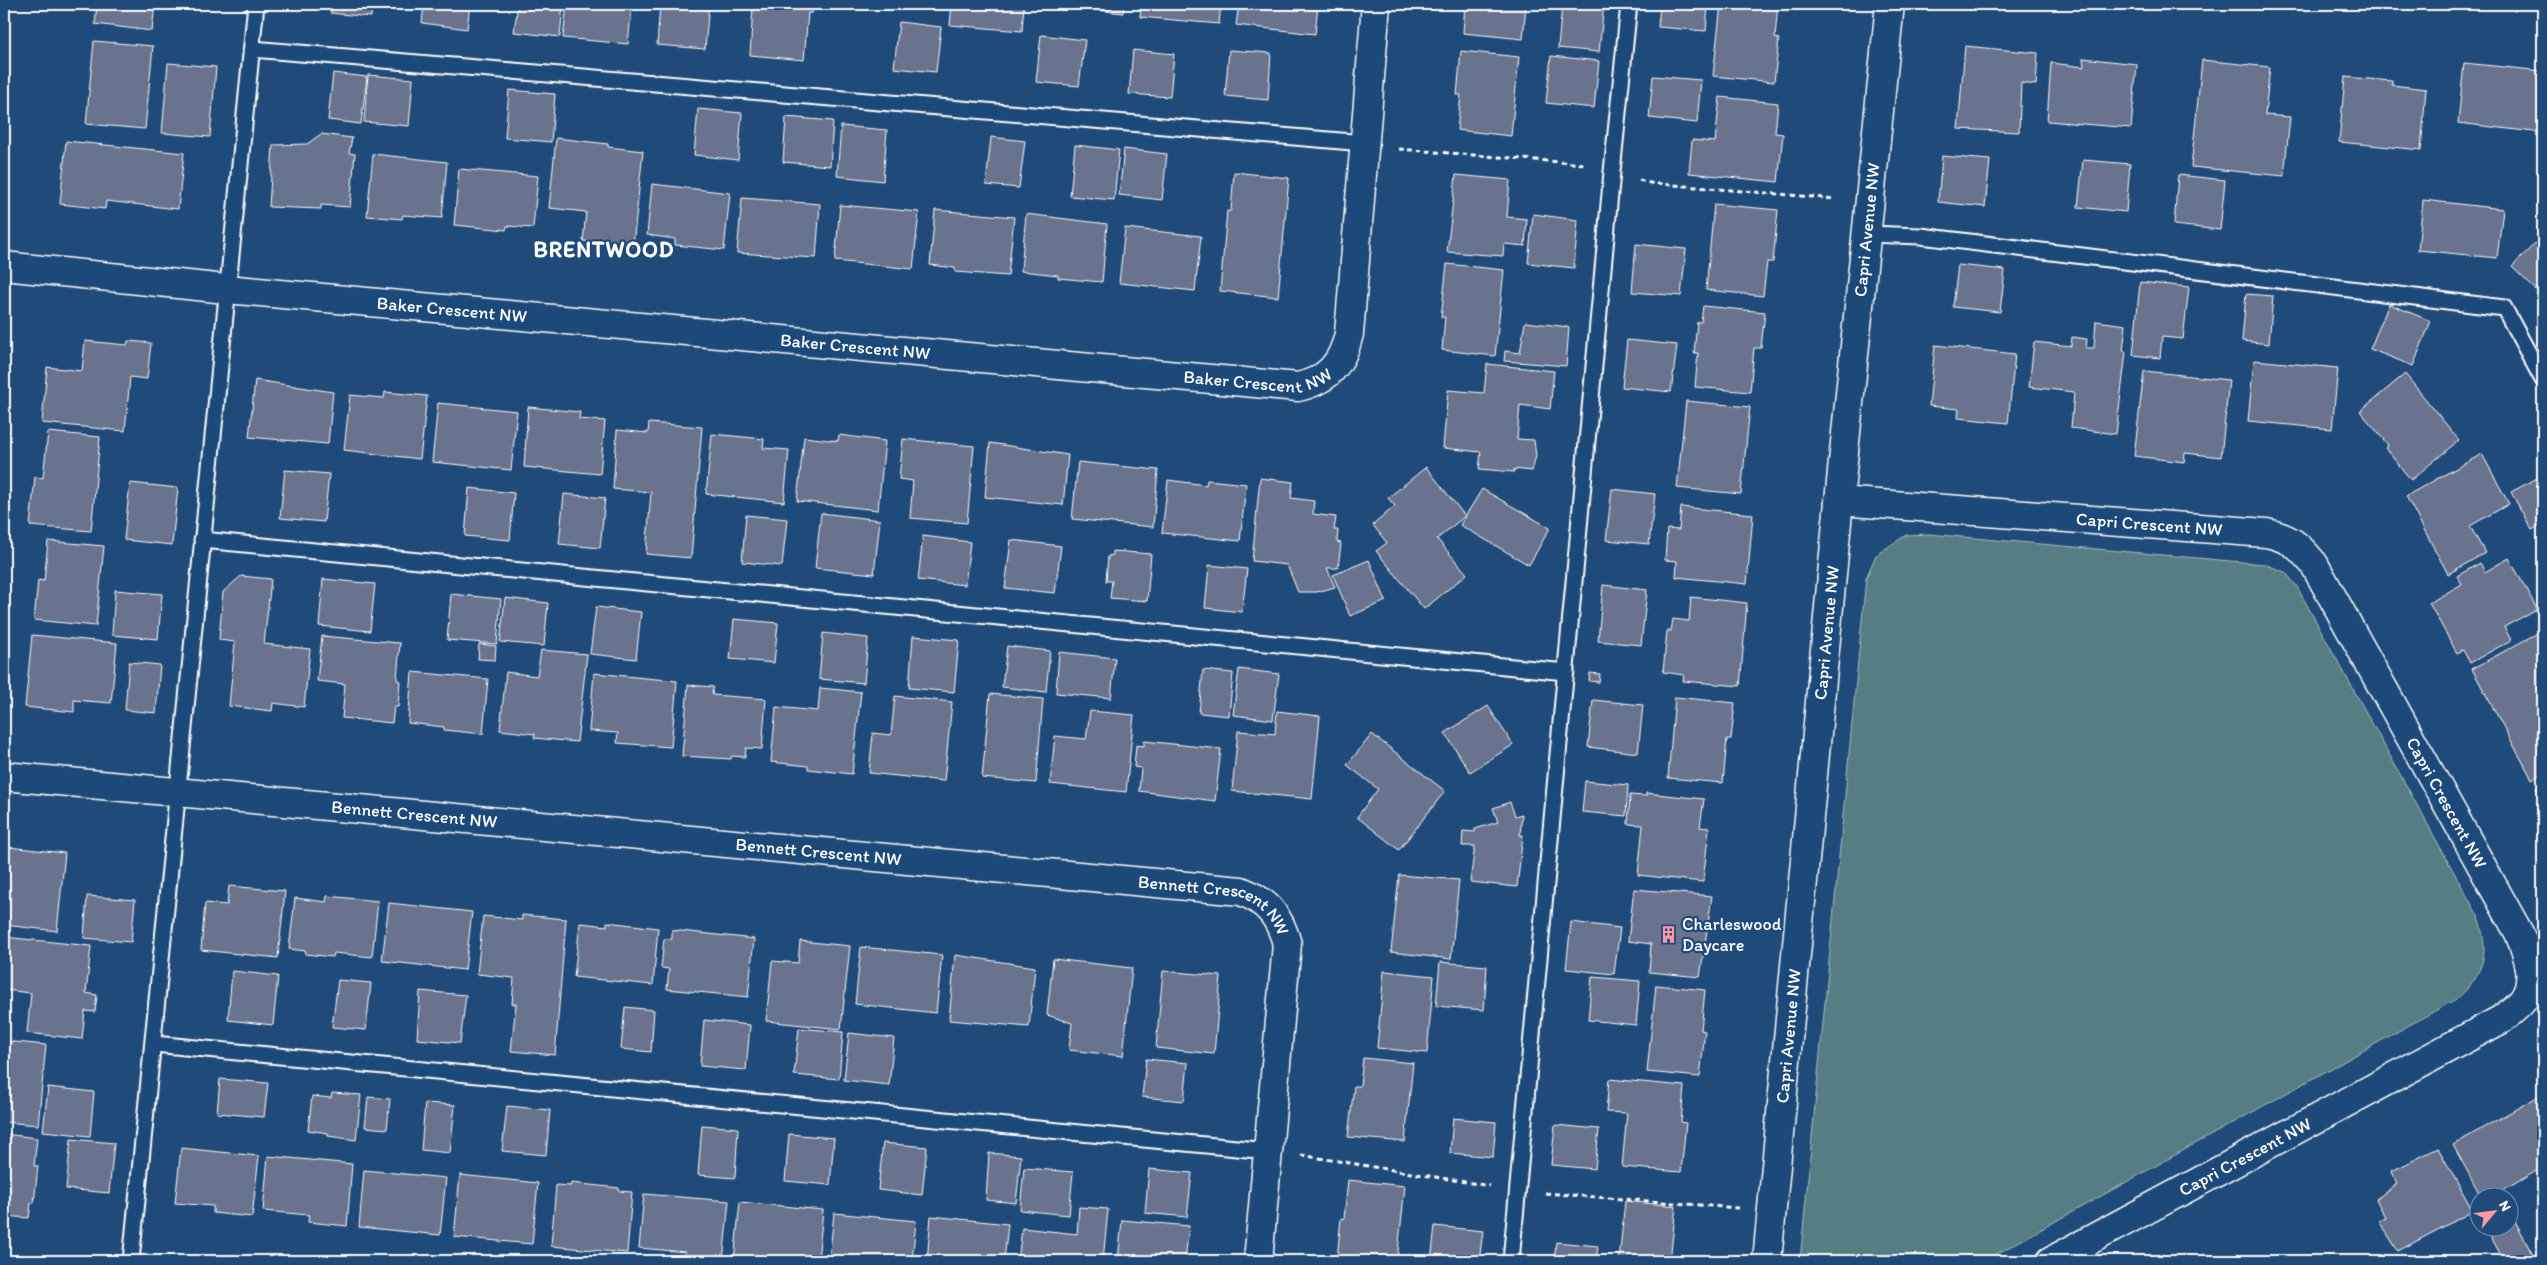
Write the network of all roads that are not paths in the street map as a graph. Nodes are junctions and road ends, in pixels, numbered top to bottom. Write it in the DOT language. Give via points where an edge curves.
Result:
graph roads {
  1 [pos="256,4"];
  2 [pos="1376,4"];
  3 [pos="1629,4"];
  4 [pos="1890,4"];
  5 [pos="252,49"];
  6 [pos="1364,143"];
  7 [pos="1868,234"];
  8 [pos="4,266"];
  9 [pos="226,290"];
  10 [pos="2543,380"];
  11 [pos="1840,501"];
  12 [pos="202,540"];
  13 [pos="1566,672"];
  14 [pos="4,776"];
  15 [pos="178,792"];
  16 [pos="154,1044"];
  17 [pos="1268,1151"];
  18 [pos="131,1261"];
  19 [pos="1258,1261"];
  20 [pos="1511,1261"];
  21 [pos="1768,1261"];
  22 [pos="2051,1261"];
  1 -- 5 [label="lane"];
  2 -- 6 [label="street, Baker Crescent NW"];
  3 -- 13 [label="lane"];
  4 -- 7 [label="street, Capri Avenue NW"];
  5 -- 6 [label="lane"];
  5 -- 9 [label="lane"];
  6 -- 9 [label="street, Baker Crescent NW" via="1346,350 1328,374 1314,383 1298,387"];
  7 -- 10 [label="lane" via="1921,236 2504,308"];
  7 -- 11 [label="street, Capri Avenue NW"];
  8 -- 9 [label="street, Baker Crescent NW"];
  9 -- 12 [label="lane"];
  11 -- 21 [label="street, Capri Avenue NW"];
  11 -- 22 [label="street, Capri Crescent NW" via="2285,537 2300,547 2314,564 2530,958 2529,988 2523,1001 2502,1019"];
  12 -- 13 [label="lane"];
  12 -- 15 [label="lane"];
  13 -- 20 [label="lane"];
  14 -- 15 [label="street, Bennett Crescent NW"];
  15 -- 16 [label="lane"];
  15 -- 17 [label="street, Bennett Crescent NW" via="1241,891 1265,903 1274,913 1287,944"];
  16 -- 17 [label="lane"];
  16 -- 18 [label="lane"];
  17 -- 19 [label="street, Bennett Crescent NW"];
}
